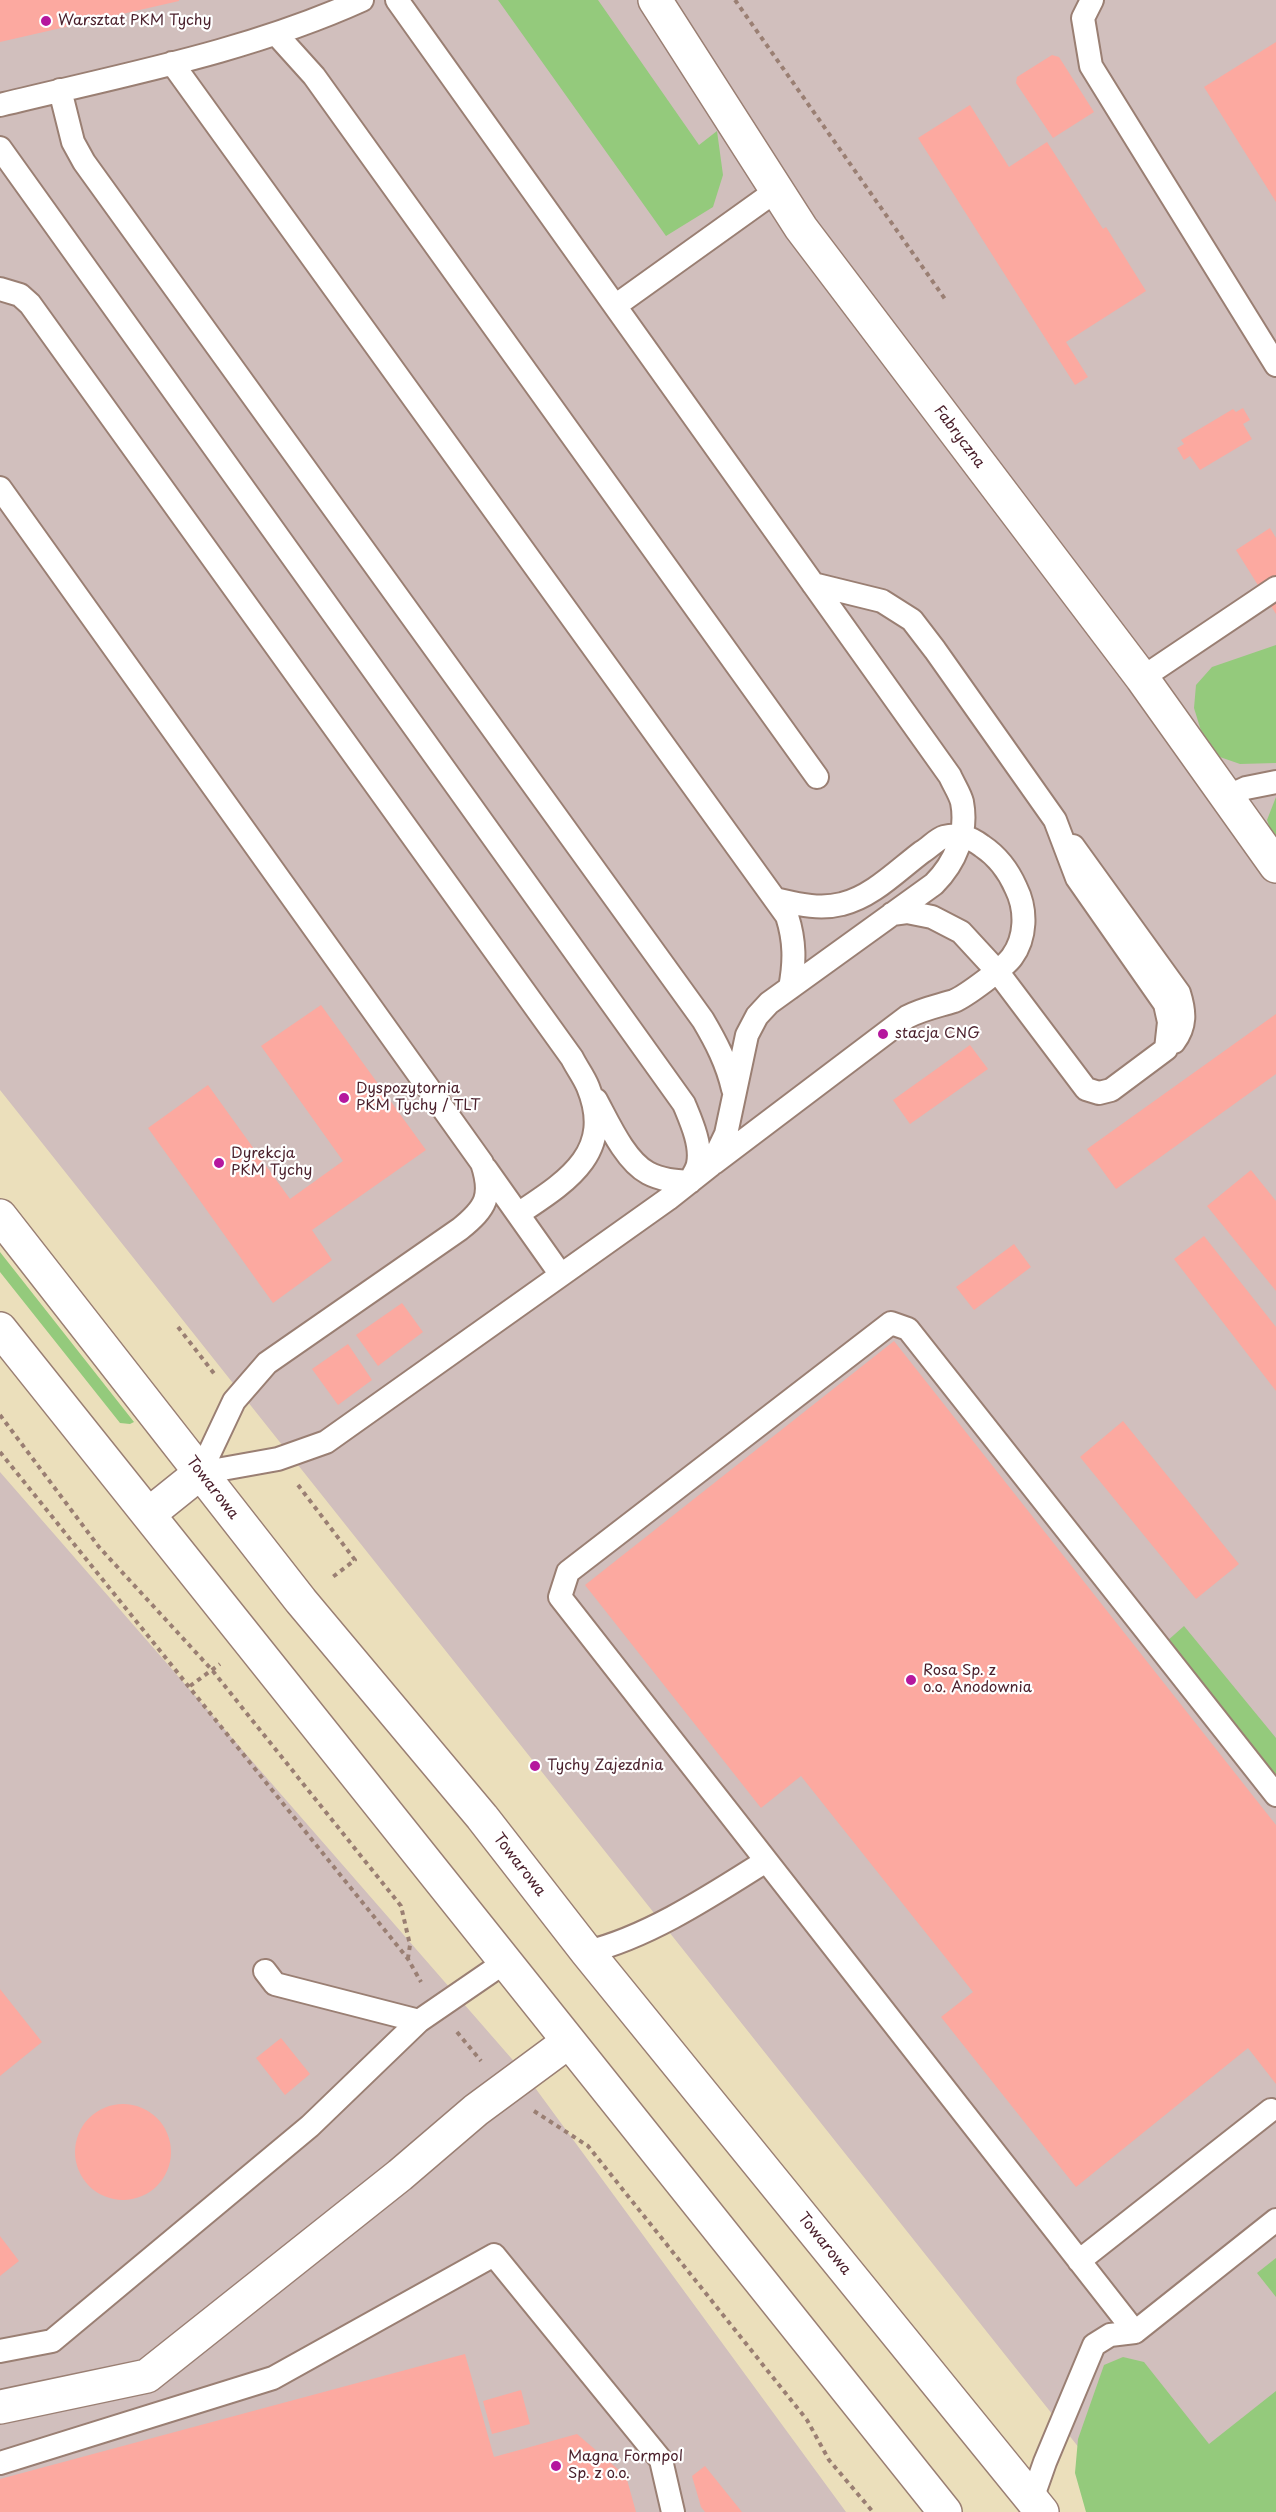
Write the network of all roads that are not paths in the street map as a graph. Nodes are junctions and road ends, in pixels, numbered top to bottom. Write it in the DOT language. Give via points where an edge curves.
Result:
graph roads {
  1 [pos="362,0"];
  2 [pos="397,0"];
  3 [pos="655,0"];
  4 [pos="1092,0"];
  5 [pos="277,35"];
  6 [pos="172,63"];
  7 [pos="60,90"];
  8 [pos="0,105"];
  9 [pos="0,148"];
  10 [pos="777,190"];
  11 [pos="0,289"];
  12 [pos="615,306"];
  13 [pos="1276,365"];
  14 [pos="0,488"];
  15 [pos="813,584"];
  16 [pos="1276,588"];
  17 [pos="1142,678"];
  18 [pos="817,777"];
  19 [pos="1276,782"];
  20 [pos="1226,797"];
  21 [pos="961,835"];
  22 [pos="1276,866"];
  23 [pos="775,899"];
  24 [pos="892,914"];
  25 [pos="997,971"];
  26 [pos="790,988"];
  27 [pos="588,1087"];
  28 [pos="735,1100"];
  29 [pos="482,1163"];
  30 [pos="711,1165"];
  31 [pos="690,1182"];
  32 [pos="518,1214"];
  33 [pos="0,1216"];
  34 [pos="561,1275"];
  35 [pos="0,1329"];
  36 [pos="200,1473"];
  37 [pos="149,1514"];
  38 [pos="1276,1795"];
  39 [pos="766,1861"];
  40 [pos="587,1952"];
  41 [pos="505,1962"];
  42 [pos="265,1971"];
  43 [pos="419,2021"];
  44 [pos="568,2042"];
  45 [pos="1271,2110"];
  46 [pos="1276,2220"];
  47 [pos="1079,2261"];
  48 [pos="1134,2332"];
  49 [pos="0,2351"];
  50 [pos="0,2408"];
  51 [pos="0,2463"];
  52 [pos="1037,2505"];
  53 [pos="673,2512"];
  54 [pos="945,2512"];
  1 -- 5 [label="lane"];
  2 -- 12 [label="lane"];
  3 -- 10 [label="street, Fabryczna"];
  4 -- 13 [label="lane" via="1083,18 1090,66"];
  5 -- 6 [label="lane"];
  5 -- 18 [label="lane" via="314,76"];
  6 -- 7 [label="lane"];
  6 -- 23 [label="lane"];
  7 -- 8 [label="lane"];
  7 -- 28 [label="lane" via="73,142 84,162 703,1020 729,1071"];
  9 -- 31 [label="lane" via="684,1104 698,1147 698,1164"];
  10 -- 12 [label="lane"];
  10 -- 17 [label="street, Fabryczna" via="808,237"];
  11 -- 27 [label="lane" via="30,303 572,1058"];
  12 -- 15 [label="lane"];
  14 -- 29 [label="lane"];
  15 -- 21 [label="lane" via="950,776 962,802"];
  15 -- 25 [label="lane" via="882,602 912,620 936,650 1055,820 1077,878 1165,1004 1169,1022 1166,1049 1111,1090 1099,1093 1086,1089"];
  16 -- 17 [label="lane"];
  17 -- 20 [label="street, Fabryczna"];
  19 -- 20 [label="lane"];
  20 -- 22 [label="street, Fabryczna"];
  21 -- 23 [label="lane" via="943,837 863,896 843,904 824,907"];
  21 -- 24 [label="lane" via="949,869"];
  21 -- 25 [label="lane" via="988,850 1003,867 1017,889 1023,910 1020,945 1011,960"];
  23 -- 26 [label="lane" via="787,916 794,939"];
  24 -- 25 [label="lane" via="907,912 932,917 961,932"];
  24 -- 26 [label="lane"];
  25 -- 30 [label="lane" via="956,1000 907,1017"];
  26 -- 28 [label="lane" via="757,1016 747,1035"];
  27 -- 31 [label="lane" via="617,1139 647,1173"];
  27 -- 32 [label="lane" via="596,1119 592,1147 580,1168 564,1184"];
  28 -- 30 [label="lane" via="726,1134"];
  29 -- 32 [label="lane"];
  29 -- 36 [label="lane" via="487,1197 479,1213 267,1363 234,1401"];
  30 -- 31 [label="lane"];
  31 -- 34 [label="lane"];
  32 -- 34 [label="lane"];
  33 -- 36 [label="street, Towarowa"];
  34 -- 36 [label="lane" via="326,1442 278,1459"];
  35 -- 37 [label="street"];
  36 -- 37 [label="street"];
  36 -- 40 [label="street, Towarowa" via="482,1816"];
  37 -- 41 [label="street"];
  38 -- 39 [label="lane" via="908,1329 891,1323 568,1572 560,1597"];
  39 -- 40 [label="lane" via="661,1922 606,1948"];
  39 -- 47 [label="lane"];
  40 -- 52 [label="street, Towarowa"];
  41 -- 43 [label="lane"];
  41 -- 44 [label="street"];
  42 -- 43 [label="lane" via="275,1984"];
  43 -- 49 [label="lane" via="310,2126 52,2341"];
  44 -- 50 [label="street" via="476,2110 147,2376"];
  44 -- 54 [label="street"];
  45 -- 47 [label="lane"];
  46 -- 48 [label="lane"];
  47 -- 48 [label="lane"];
  48 -- 52 [label="lane" via="1110,2335 1094,2345 1045,2462"];
  51 -- 53 [label="lane" via="273,2378 494,2255 661,2460"];
}
